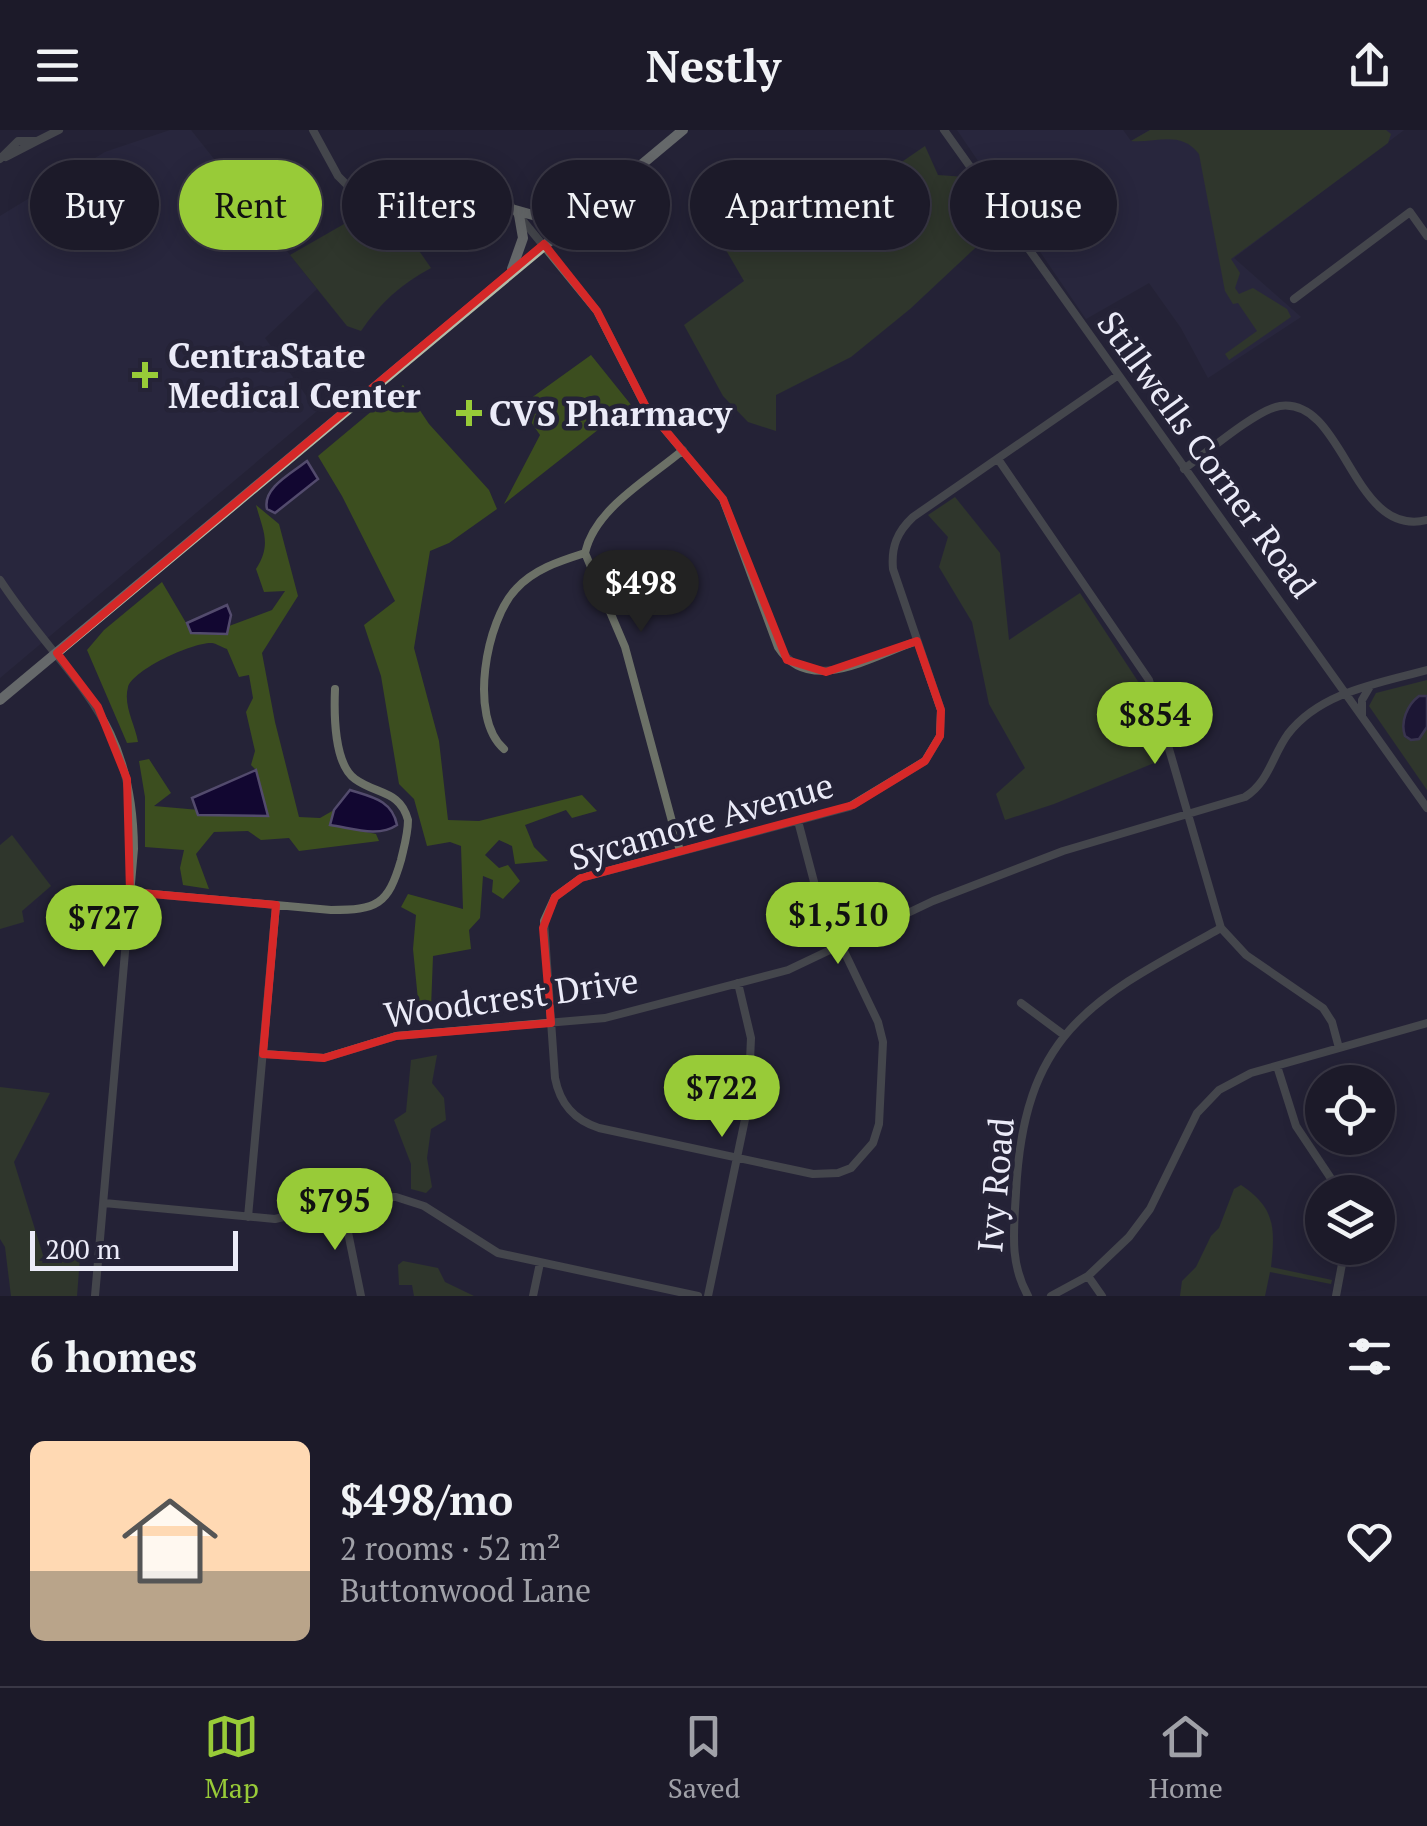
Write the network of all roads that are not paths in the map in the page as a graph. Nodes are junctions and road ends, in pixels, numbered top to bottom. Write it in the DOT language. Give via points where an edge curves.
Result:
graph roads {
  1 [pos="59,130"];
  2 [pos="312,130"];
  3 [pos="683,130"];
  4 [pos="944,130"];
  5 [pos="3,158"];
  6 [pos="647,160"];
  7 [pos="1412,198"];
  8 [pos="1410,212"];
  9 [pos="517,213"];
  10 [pos="532,216"];
  11 [pos="532,230"];
  12 [pos="1427,236"];
  13 [pos="537,250"];
  14 [pos="549,250"];
  15 [pos="508,274"];
  16 [pos="1294,299"];
  17 [pos="1117,376"];
  18 [pos="683,450"];
  19 [pos="998,459"];
  20 [pos="1184,469"];
  21 [pos="1427,520"];
  22 [pos="585,553"];
  23 [pos="0,580"];
  24 [pos="917,641"];
  25 [pos="57,652"];
  26 [pos="1427,670"];
  27 [pos="1374,684"];
  28 [pos="335,689"];
  29 [pos="1344,692"];
  30 [pos="0,700"];
  31 [pos="1362,716"];
  32 [pos="504,749"];
  33 [pos="1427,808"];
  34 [pos="1188,815"];
  35 [pos="798,821"];
  36 [pos="680,852"];
  37 [pos="130,892"];
  38 [pos="276,905"];
  39 [pos="1221,928"];
  40 [pos="840,945"];
  41 [pos="738,983"];
  42 [pos="1021,1003"];
  43 [pos="551,1023"];
  44 [pos="1427,1023"];
  45 [pos="1064,1035"];
  46 [pos="1339,1048"];
  47 [pos="263,1054"];
  48 [pos="1277,1066"];
  49 [pos="737,1157"];
  50 [pos="1329,1175"];
  51 [pos="104,1203"];
  52 [pos="342,1203"];
  53 [pos="248,1217"];
  54 [pos="540,1262"];
  55 [pos="1342,1265"];
  56 [pos="1088,1276"];
  57 [pos="95,1296"];
  58 [pos="361,1296"];
  59 [pos="534,1296"];
  60 [pos="698,1296"];
  61 [pos="708,1296"];
  62 [pos="1028,1296"];
  63 [pos="1051,1296"];
  64 [pos="1102,1296"];
  65 [pos="1336,1296"];
  1 -- 5 [label="street" via="18,141"];
  2 -- 9 [label="street" via="338,176 358,192 389,197 470,183 496,193"];
  3 -- 6 [label="main road"];
  4 -- 17 [label="street, Stillwells Corner Road"];
  7 -- 8 [label="street"];
  8 -- 12 [label="street"];
  8 -- 16 [label="street"];
  9 -- 10 [label="main road"];
  9 -- 11 [label="street"];
  9 -- 15 [label="main road" via="522,246"];
  13 -- 15 [label="main road"];
  14 -- 18 [label="street" via="597,311 646,407"];
  15 -- 25 [label="main road"];
  17 -- 19 [label="street, Sycamore Avenue"];
  17 -- 20 [label="street, Stillwells Corner Road"];
  18 -- 22 [label="street" via="600,519"];
  18 -- 24 [label="street" via="728,506 778,647 791,663 826,672"];
  19 -- 24 [label="street, Sycamore Avenue" via="913,516 898,535 893,568"];
  19 -- 34 [label="street" via="1149,680"];
  20 -- 21 [label="street" via="1267,410 1294,406 1317,421 1384,512 1407,522"];
  20 -- 29 [label="street, Stillwells Corner Road"];
  22 -- 32 [label="street" via="532,575 496,619 486,703 490,730"];
  22 -- 36 [label="street" via="625,647"];
  23 -- 25 [label="street"];
  24 -- 35 [label="street, Sycamore Avenue" via="942,715 931,754 854,805"];
  25 -- 30 [label="main road"];
  25 -- 37 [label="street" via="98,707 124,768 134,826"];
  26 -- 27 [label="street"];
  27 -- 29 [label="street"];
  27 -- 31 [label="street" via="1363,697"];
  28 -- 38 [label="street" via="334,722 345,767 357,781 397,799 408,820 407,838 392,887 376,904 356,910"];
  29 -- 31 [label="street, Stillwells Corner Road"];
  29 -- 34 [label="street, Woodcrest Drive" via="1293,728 1250,794"];
  31 -- 33 [label="street, Stillwells Corner Road"];
  34 -- 39 [label="street"];
  34 -- 40 [label="street, Woodcrest Drive" via="1062,851 932,900"];
  35 -- 36 [label="street, Sycamore Avenue"];
  35 -- 40 [label="street" via="818,897"];
  36 -- 43 [label="street, Sycamore Avenue" via="581,878 555,897 544,928"];
  37 -- 38 [label="street"];
  37 -- 51 [label="street"];
  38 -- 47 [label="street"];
  39 -- 45 [label="street, Ivy Road" via="1125,981"];
  39 -- 46 [label="street" via="1246,955 1323,1008"];
  40 -- 41 [label="street, Woodcrest Drive" via="788,970"];
  40 -- 49 [label="street" via="882,1033 874,1143 856,1164 827,1175"];
  41 -- 43 [label="street, Woodcrest Drive" via="605,1018"];
  41 -- 49 [label="street" via="752,1044"];
  42 -- 45 [label="street"];
  43 -- 47 [label="street, Woodcrest Drive" via="396,1036 324,1058"];
  43 -- 49 [label="street, Sycamore Avenue" via="556,1085 572,1113 600,1128"];
  44 -- 46 [label="street"];
  45 -- 62 [label="street, Ivy Road" via="1030,1099 1020,1141 1013,1252"];
  46 -- 48 [label="street"];
  47 -- 53 [label="street"];
  48 -- 50 [label="street" via="1296,1126"];
  48 -- 56 [label="street" via="1236,1080 1205,1104 1150,1209"];
  49 -- 61 [label="street"];
  51 -- 53 [label="street"];
  51 -- 57 [label="street"];
  52 -- 53 [label="street" via="284,1218"];
  52 -- 54 [label="street" via="376,1196 412,1201 488,1248"];
  52 -- 58 [label="street"];
  54 -- 59 [label="street"];
  54 -- 60 [label="street"];
  55 -- 65 [label="street"];
  56 -- 63 [label="street"];
  56 -- 64 [label="street"];
}
